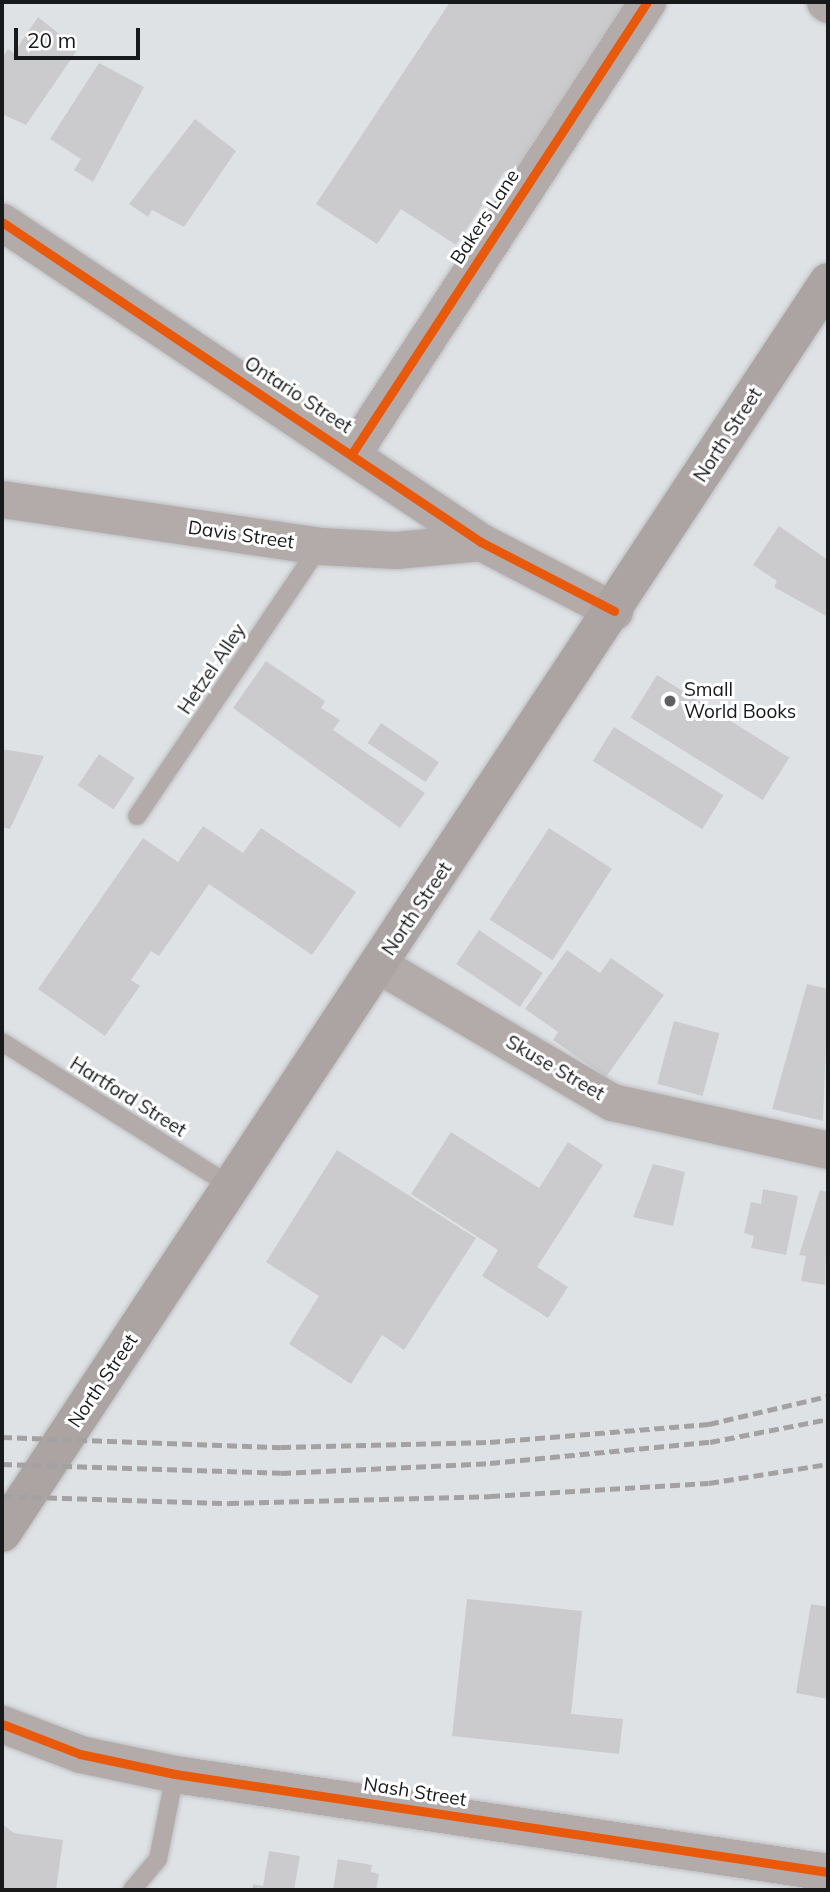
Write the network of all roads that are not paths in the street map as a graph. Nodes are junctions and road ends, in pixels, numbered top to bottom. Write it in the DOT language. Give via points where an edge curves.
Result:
graph roads {
  1 [pos="648,2"];
  2 [pos="2,222"];
  3 [pos="828,282"];
  4 [pos="353,452"];
  5 [pos="2,499"];
  6 [pos="481,542"];
  7 [pos="320,547"];
  8 [pos="614,611"];
  9 [pos="137,816"];
  10 [pos="379,965"];
  11 [pos="2,1042"];
  12 [pos="828,1150"];
  13 [pos="232,1187"];
  14 [pos="2,1533"];
  15 [pos="2,1724"];
  16 [pos="175,1774"];
  17 [pos="828,1872"];
  18 [pos="132,1890"];
  1 -- 4 [label="street, Bakers Lane"];
  2 -- 4 [label="street, Ontario Street"];
  3 -- 8 [label="main road, North Street"];
  4 -- 6 [label="street, Ontario Street"];
  5 -- 7 [label="street, Davis Street"];
  6 -- 7 [label="street, Davis Street" via="396,550"];
  6 -- 8 [label="street, Ontario Street"];
  7 -- 9 [label="lane, Hetzel Alley"];
  8 -- 10 [label="main road, North Street"];
  10 -- 12 [label="street, Skuse Street" via="612,1102"];
  10 -- 13 [label="main road, North Street"];
  11 -- 13 [label="lane, Hartford Street"];
  13 -- 14 [label="main road, North Street"];
  15 -- 16 [label="street, Nash Street" via="80,1754"];
  16 -- 17 [label="street, Nash Street"];
  16 -- 18 [label="lane" via="158,1859"];
}
